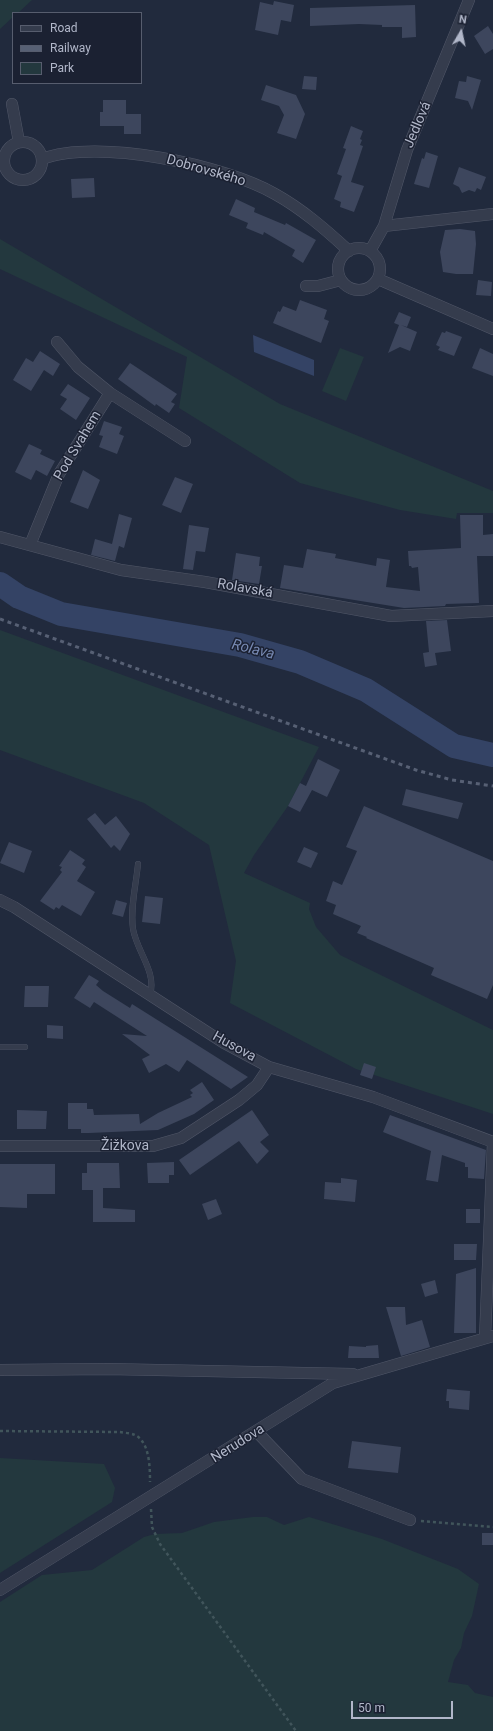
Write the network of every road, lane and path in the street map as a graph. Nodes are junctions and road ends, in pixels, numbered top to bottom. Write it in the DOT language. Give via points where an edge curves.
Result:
graph roads {
  1 [pos="469,0"];
  2 [pos="12,104"];
  3 [pos="19,142"];
  4 [pos="42,159"];
  5 [pos="493,214"];
  6 [pos="384,226"];
  7 [pos="349,251"];
  8 [pos="370,251"];
  9 [pos="378,279"];
  10 [pos="341,280"];
  11 [pos="306,286"];
  12 [pos="493,328"];
  13 [pos="57,342"];
  14 [pos="110,393"];
  15 [pos="185,441"];
  16 [pos="0,537"];
  17 [pos="30,545"];
  18 [pos="493,611"];
  19 [pos="138,864"];
  20 [pos="0,900"];
  21 [pos="150,995"];
  22 [pos="0,1047"];
  23 [pos="25,1047"];
  24 [pos="269,1066"];
  25 [pos="493,1142"];
  26 [pos="0,1146"];
  27 [pos="489,1337"];
  28 [pos="0,1370"];
  29 [pos="363,1374"];
  30 [pos="0,1431"];
  31 [pos="257,1432"];
  32 [pos="150,1498"];
  33 [pos="410,1520"];
  34 [pos="493,1527"];
  35 [pos="0,1590"];
  36 [pos="296,1731"];
  1 -- 6 [label="street, Jedlová" via="408,150"];
  2 -- 3 [label="street"];
  3 -- 4 [label="street" via="33,144 39,150"];
  3 -- 4 [label="street" via="8,148 3,162 6,171 14,178 23,181 33,178 38,173"];
  4 -- 7 [label="street, Dobrovského" via="69,153 111,152 157,157 235,176 273,193 302,210"];
  5 -- 6 [label="street"];
  6 -- 8 [label="street, Jedlová"];
  7 -- 8 [label="street" via="359,248"];
  7 -- 10 [label="street" via="339,263 338,272"];
  8 -- 9 [label="street" via="380,263"];
  9 -- 10 [label="street" via="374,285 360,290 345,286"];
  9 -- 12 [label="street"];
  10 -- 11 [label="street" via="318,286"];
  13 -- 14 [label="street" via="78,367"];
  14 -- 15 [label="street"];
  14 -- 17 [label="street, Pod Svahem" via="59,474"];
  16 -- 17 [label="street, Rolavská"];
  17 -- 18 [label="street, Rolavská" via="122,570 205,582 391,616"];
  19 -- 21 [label="lane" via="133,931 151,977"];
  20 -- 21 [label="street, Husova"];
  21 -- 24 [label="street, Husova" via="224,1043"];
  22 -- 23 [label="lane"];
  24 -- 25 [label="street, Husova" via="372,1097"];
  24 -- 26 [label="street, Žižkova" via="257,1085 239,1100 181,1138 153,1146"];
  25 -- 27 [label="street, Husova"];
  27 -- 29 [label="street, Nerudova"];
  28 -- 29 [label="street" via="108,1369"];
  29 -- 31 [label="street, Nerudova" via="334,1383"];
  30 -- 32 [label="path" via="120,1432 137,1436 145,1446 149,1459"];
  31 -- 32 [label="street, Nerudova"];
  31 -- 33 [label="street" via="302,1479"];
  32 -- 35 [label="street, Nerudova"];
  32 -- 36 [label="path" via="152,1527 160,1544"];
  33 -- 34 [label="path"];
}
